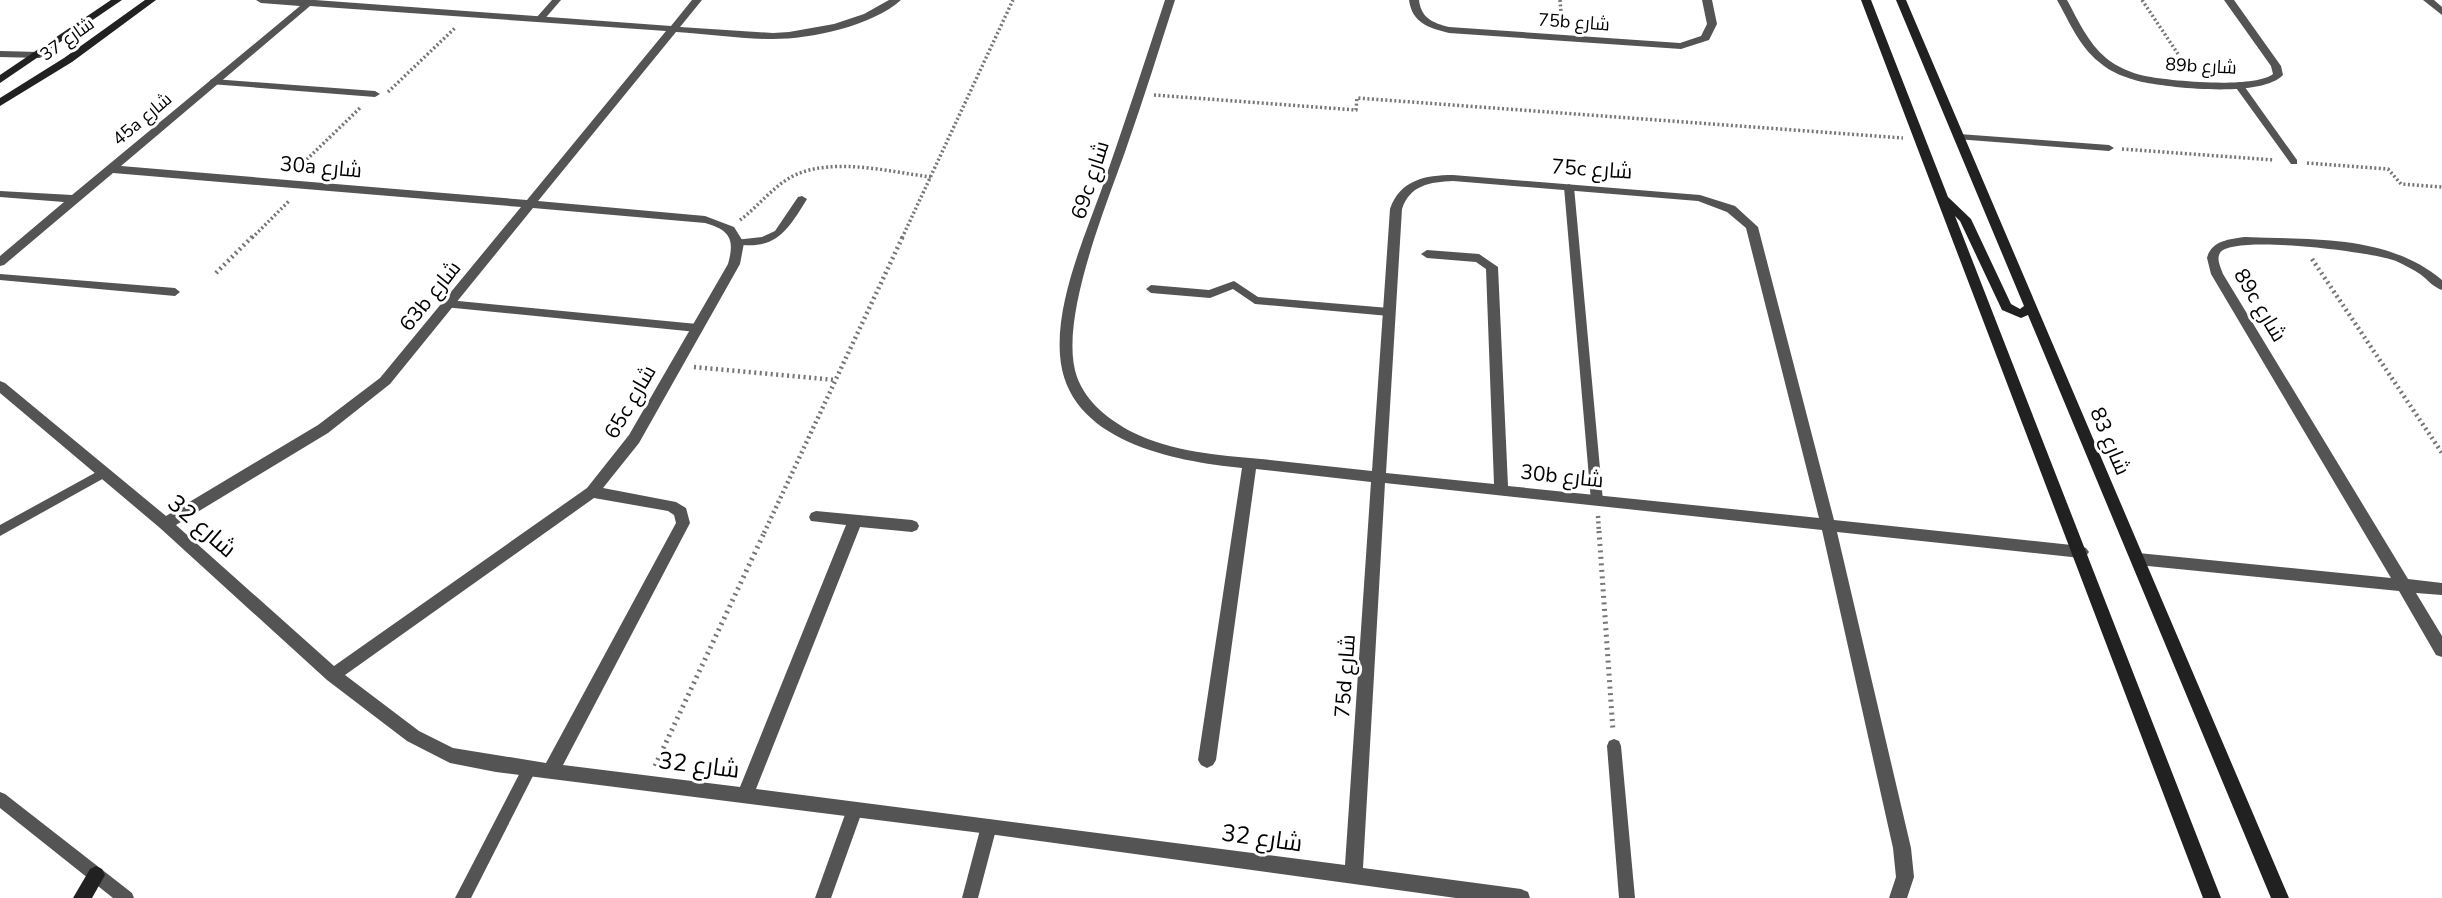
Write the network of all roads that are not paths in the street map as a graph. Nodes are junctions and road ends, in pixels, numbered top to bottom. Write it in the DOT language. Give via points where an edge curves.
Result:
graph roads {
  1 [pos="117,0"];
  2 [pos="151,0"];
  3 [pos="261,0"];
  4 [pos="557,0"];
  5 [pos="697,0"];
  6 [pos="896,0"];
  7 [pos="1170,0"];
  8 [pos="1414,0"];
  9 [pos="1707,0"];
  10 [pos="1866,0"];
  11 [pos="1901,0"];
  12 [pos="2062,0"];
  13 [pos="2228,0"];
  14 [pos="2428,0"];
  15 [pos="310,2"];
  16 [pos="2442,12"];
  17 [pos="539,20"];
  18 [pos="672,30"];
  19 [pos="0,54"];
  20 [pos="40,55"];
  21 [pos="0,80"];
  22 [pos="213,82"];
  23 [pos="2239,85"];
  24 [pos="374,94"];
  25 [pos="0,103"];
  26 [pos="1959,136"];
  27 [pos="2109,148"];
  28 [pos="2294,162"];
  29 [pos="111,169"];
  30 [pos="1569,187"];
  31 [pos="0,194"];
  32 [pos="1942,198"];
  33 [pos="802,199"];
  34 [pos="74,200"];
  35 [pos="529,204"];
  36 [pos="738,242"];
  37 [pos="1427,254"];
  38 [pos="0,262"];
  39 [pos="0,276"];
  40 [pos="2442,286"];
  41 [pos="1151,289"];
  42 [pos="175,292"];
  43 [pos="448,304"];
  44 [pos="2030,308"];
  45 [pos="1390,312"];
  46 [pos="697,328"];
  47 [pos="1069,375"];
  48 [pos="0,386"];
  49 [pos="1250,464"];
  50 [pos="102,474"];
  51 [pos="1379,479"];
  52 [pos="1501,491"];
  53 [pos="592,492"];
  54 [pos="1597,501"];
  55 [pos="816,517"];
  56 [pos="855,521"];
  57 [pos="165,524"];
  58 [pos="912,526"];
  59 [pos="1828,526"];
  60 [pos="0,531"];
  61 [pos="2081,552"];
  62 [pos="2138,559"];
  63 [pos="2402,585"];
  64 [pos="2442,589"];
  65 [pos="2442,650"];
  66 [pos="333,675"];
  67 [pos="1614,746"];
  68 [pos="1208,760"];
  69 [pos="530,768"];
  70 [pos="551,771"];
  71 [pos="745,795"];
  72 [pos="0,799"];
  73 [pos="855,809"];
  74 [pos="989,826"];
  75 [pos="96,875"];
  76 [pos="1353,876"];
  77 [pos="82,898"];
  78 [pos="126,898"];
  79 [pos="463,898"];
  80 [pos="823,898"];
  81 [pos="970,898"];
  82 [pos="1521,898"];
  83 [pos="1627,898"];
  84 [pos="1898,898"];
  85 [pos="2212,898"];
  86 [pos="2280,898"];
  1 -- 20 [label="street, شارع 37"];
  2 -- 25 [label="street, شارع 37"];
  3 -- 15 [label="street"];
  4 -- 17 [label="lane"];
  5 -- 18 [label="street, 63b شارع"];
  6 -- 18 [label="street" via="861,19 793,35"];
  7 -- 47 [label="street, 69c شارع" via="1077,282 1065,353"];
  8 -- 9 [label="street, 75b شارع" via="1416,12 1434,27 1665,46 1695,43 1711,32"];
  10 -- 32 [label="street"];
  11 -- 26 [label="street, شارع 83"];
  12 -- 23 [label="street, 89b شارع" via="2094,52 2108,65 2144,79"];
  13 -- 23 [label="street, 89b شارع" via="2279,71 2270,83"];
  14 -- 16 [label="street"];
  15 -- 17 [label="street"];
  15 -- 22 [label="street, 45a شارع"];
  17 -- 18 [label="street"];
  18 -- 35 [label="street, 63b شارع"];
  19 -- 20 [label="lane"];
  20 -- 21 [label="street, شارع 37"];
  22 -- 24 [label="lane"];
  22 -- 29 [label="street, 45a شارع"];
  23 -- 28 [label="lane"];
  26 -- 27 [label="lane"];
  26 -- 44 [label="street, شارع 83"];
  29 -- 34 [label="street, 45a شارع"];
  29 -- 35 [label="street, 30a شارع"];
  30 -- 45 [label="street, 75c شارع" via="1453,178 1424,181 1404,192 1396,209"];
  30 -- 54 [label="lane"];
  30 -- 59 [label="street, 75c شارع" via="1700,198 1731,209 1752,227"];
  31 -- 34 [label="street"];
  32 -- 44 [label="street" via="1965,219 2006,307 2021,314"];
  32 -- 61 [label="street"];
  33 -- 36 [label="lane" via="775,238"];
  34 -- 38 [label="street, 45a شارع"];
  35 -- 36 [label="street" via="713,221 728,228"];
  35 -- 43 [label="street, 63b شارع"];
  36 -- 46 [label="street, 65c شارع" via="734,264"];
  37 -- 52 [label="street" via="1479,258 1492,267"];
  39 -- 42 [label="lane"];
  40 -- 63 [label="street, 89c شارع" via="2422,270 2379,252 2230,242 2212,254 2212,264"];
  41 -- 45 [label="lane" via="1210,294 1234,285 1255,300"];
  43 -- 46 [label="lane"];
  43 -- 57 [label="street, 63b شارع" via="367,398"];
  44 -- 62 [label="street, شارع 83"];
  45 -- 51 [label="street, 75c شارع"];
  46 -- 53 [label="street, 65c شارع" via="622,458"];
  47 -- 49 [label="street, 30b شارع" via="1089,407 1122,433 1182,454"];
  48 -- 50 [label="street, شارع 32"];
  49 -- 51 [label="street, 30b شارع"];
  49 -- 68 [label="street"];
  50 -- 57 [label="street, شارع 32"];
  50 -- 60 [label="lane"];
  51 -- 52 [label="street, 30b شارع"];
  51 -- 76 [label="street, 75d شارع"];
  52 -- 54 [label="street, 30b شارع"];
  53 -- 66 [label="street, 65c شارع"];
  53 -- 70 [label="street" via="671,506 681,512 683,523"];
  54 -- 59 [label="street, 30b شارع"];
  55 -- 56 [label="street"];
  56 -- 58 [label="street"];
  56 -- 71 [label="street"];
  57 -- 66 [label="street, شارع 32"];
  59 -- 61 [label="street, 30b شارع"];
  59 -- 84 [label="street, 75c شارع" via="1902,848 1905,877"];
  61 -- 85 [label="street"];
  62 -- 63 [label="street"];
  62 -- 86 [label="street, شارع 83"];
  63 -- 64 [label="street"];
  63 -- 65 [label="street"];
  66 -- 69 [label="street, شارع 32" via="430,747 472,761"];
  67 -- 83 [label="lane"];
  69 -- 70 [label="street, شارع 32"];
  69 -- 79 [label="lane"];
  70 -- 71 [label="street, شارع 32"];
  71 -- 73 [label="street, شارع 32"];
  72 -- 75 [label="lane"];
  73 -- 74 [label="street, شارع 32"];
  73 -- 80 [label="lane"];
  74 -- 76 [label="street, شارع 32"];
  74 -- 81 [label="lane"];
  75 -- 77 [label="street"];
  75 -- 78 [label="lane"];
  76 -- 82 [label="street, شارع 32"];
}
